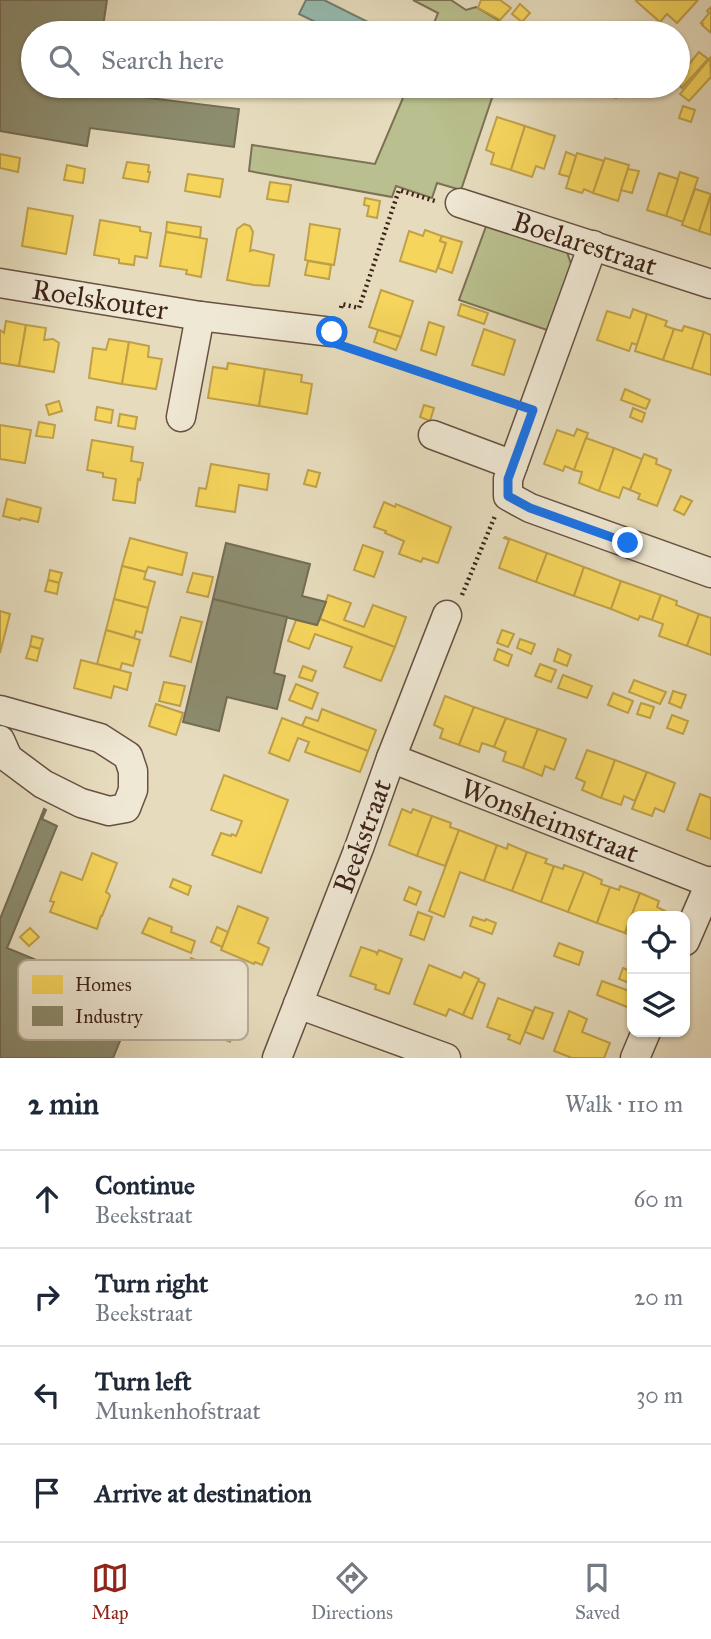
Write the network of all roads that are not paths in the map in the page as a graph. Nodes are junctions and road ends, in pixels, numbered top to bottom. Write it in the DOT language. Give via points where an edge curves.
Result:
graph roads {
  1 [pos="460,203"];
  2 [pos="593,246"];
  3 [pos="0,283"];
  4 [pos="711,284"];
  5 [pos="200,316"];
  6 [pos="332,332"];
  7 [pos="181,417"];
  8 [pos="433,435"];
  9 [pos="513,465"];
  10 [pos="711,573"];
  11 [pos="447,615"];
  12 [pos="0,710"];
  13 [pos="0,740"];
  14 [pos="391,758"];
  15 [pos="710,882"];
  16 [pos="690,929"];
  17 [pos="298,1004"];
  18 [pos="644,1037"];
  19 [pos="277,1058"];
  20 [pos="446,1058"];
  21 [pos="635,1058"];
  1 -- 2 [label="street, Boelarestraat"];
  2 -- 4 [label="street, Boelarestraat"];
  2 -- 9 [label="street"];
  3 -- 5 [label="street, Roelskouter"];
  5 -- 6 [label="street, Roelskouter"];
  5 -- 7 [label="street, Roelskouter"];
  8 -- 9 [label="street"];
  9 -- 10 [label="street" via="508,496"];
  11 -- 14 [label="street, Beekstraat"];
  12 -- 13 [label="street" via="100,738 128,756 133,790 126,808 109,811 81,803 43,784 8,758"];
  14 -- 15 [label="street, Wonsheimstraat"];
  14 -- 17 [label="street, Beekstraat"];
  15 -- 16 [label="street"];
  17 -- 19 [label="street, Beekstraat"];
  17 -- 20 [label="street"];
  18 -- 21 [label="street"];
}
